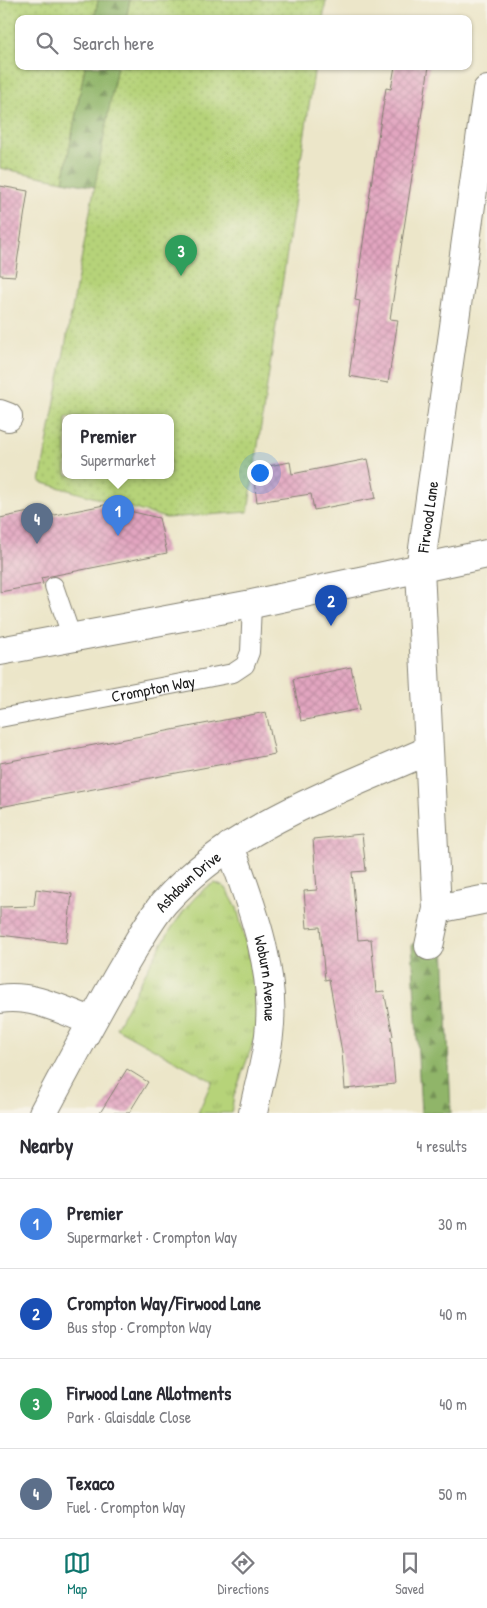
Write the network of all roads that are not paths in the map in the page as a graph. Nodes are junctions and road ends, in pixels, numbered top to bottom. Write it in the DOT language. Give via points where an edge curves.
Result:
graph roads {
  1 [pos="487,90"];
  2 [pos="487,554"];
  3 [pos="420,570"];
  4 [pos="54,586"];
  5 [pos="252,604"];
  6 [pos="72,638"];
  7 [pos="0,650"];
  8 [pos="0,718"];
  9 [pos="427,751"];
  10 [pos="230,846"];
  11 [pos="487,899"];
  12 [pos="437,909"];
  13 [pos="429,946"];
  14 [pos="0,999"];
  15 [pos="91,1020"];
  16 [pos="43,1113"];
  17 [pos="253,1113"];
  1 -- 3 [label="main road, Firwood Lane"];
  2 -- 3 [label="main road"];
  3 -- 5 [label="main road"];
  3 -- 9 [label="main road, Firwood Lane"];
  4 -- 6 [label="lane"];
  5 -- 6 [label="main road"];
  5 -- 8 [label="lane, Crompton Way" via="250,652 245,665 233,673"];
  6 -- 7 [label="main road"];
  9 -- 10 [label="main road, Ashdown Drive" via="272,820"];
  9 -- 12 [label="main road, Firwood Lane"];
  10 -- 15 [label="main road, Ashdown Drive" via="190,877 163,905"];
  10 -- 17 [label="main road, Woburn Avenue" via="258,924 270,1002 269,1034"];
  11 -- 12 [label="main road"];
  12 -- 13 [label="main road, Firwood Lane"];
  14 -- 15 [label="main road" via="37,1001"];
  15 -- 16 [label="main road, Ashdown Drive"];
}
